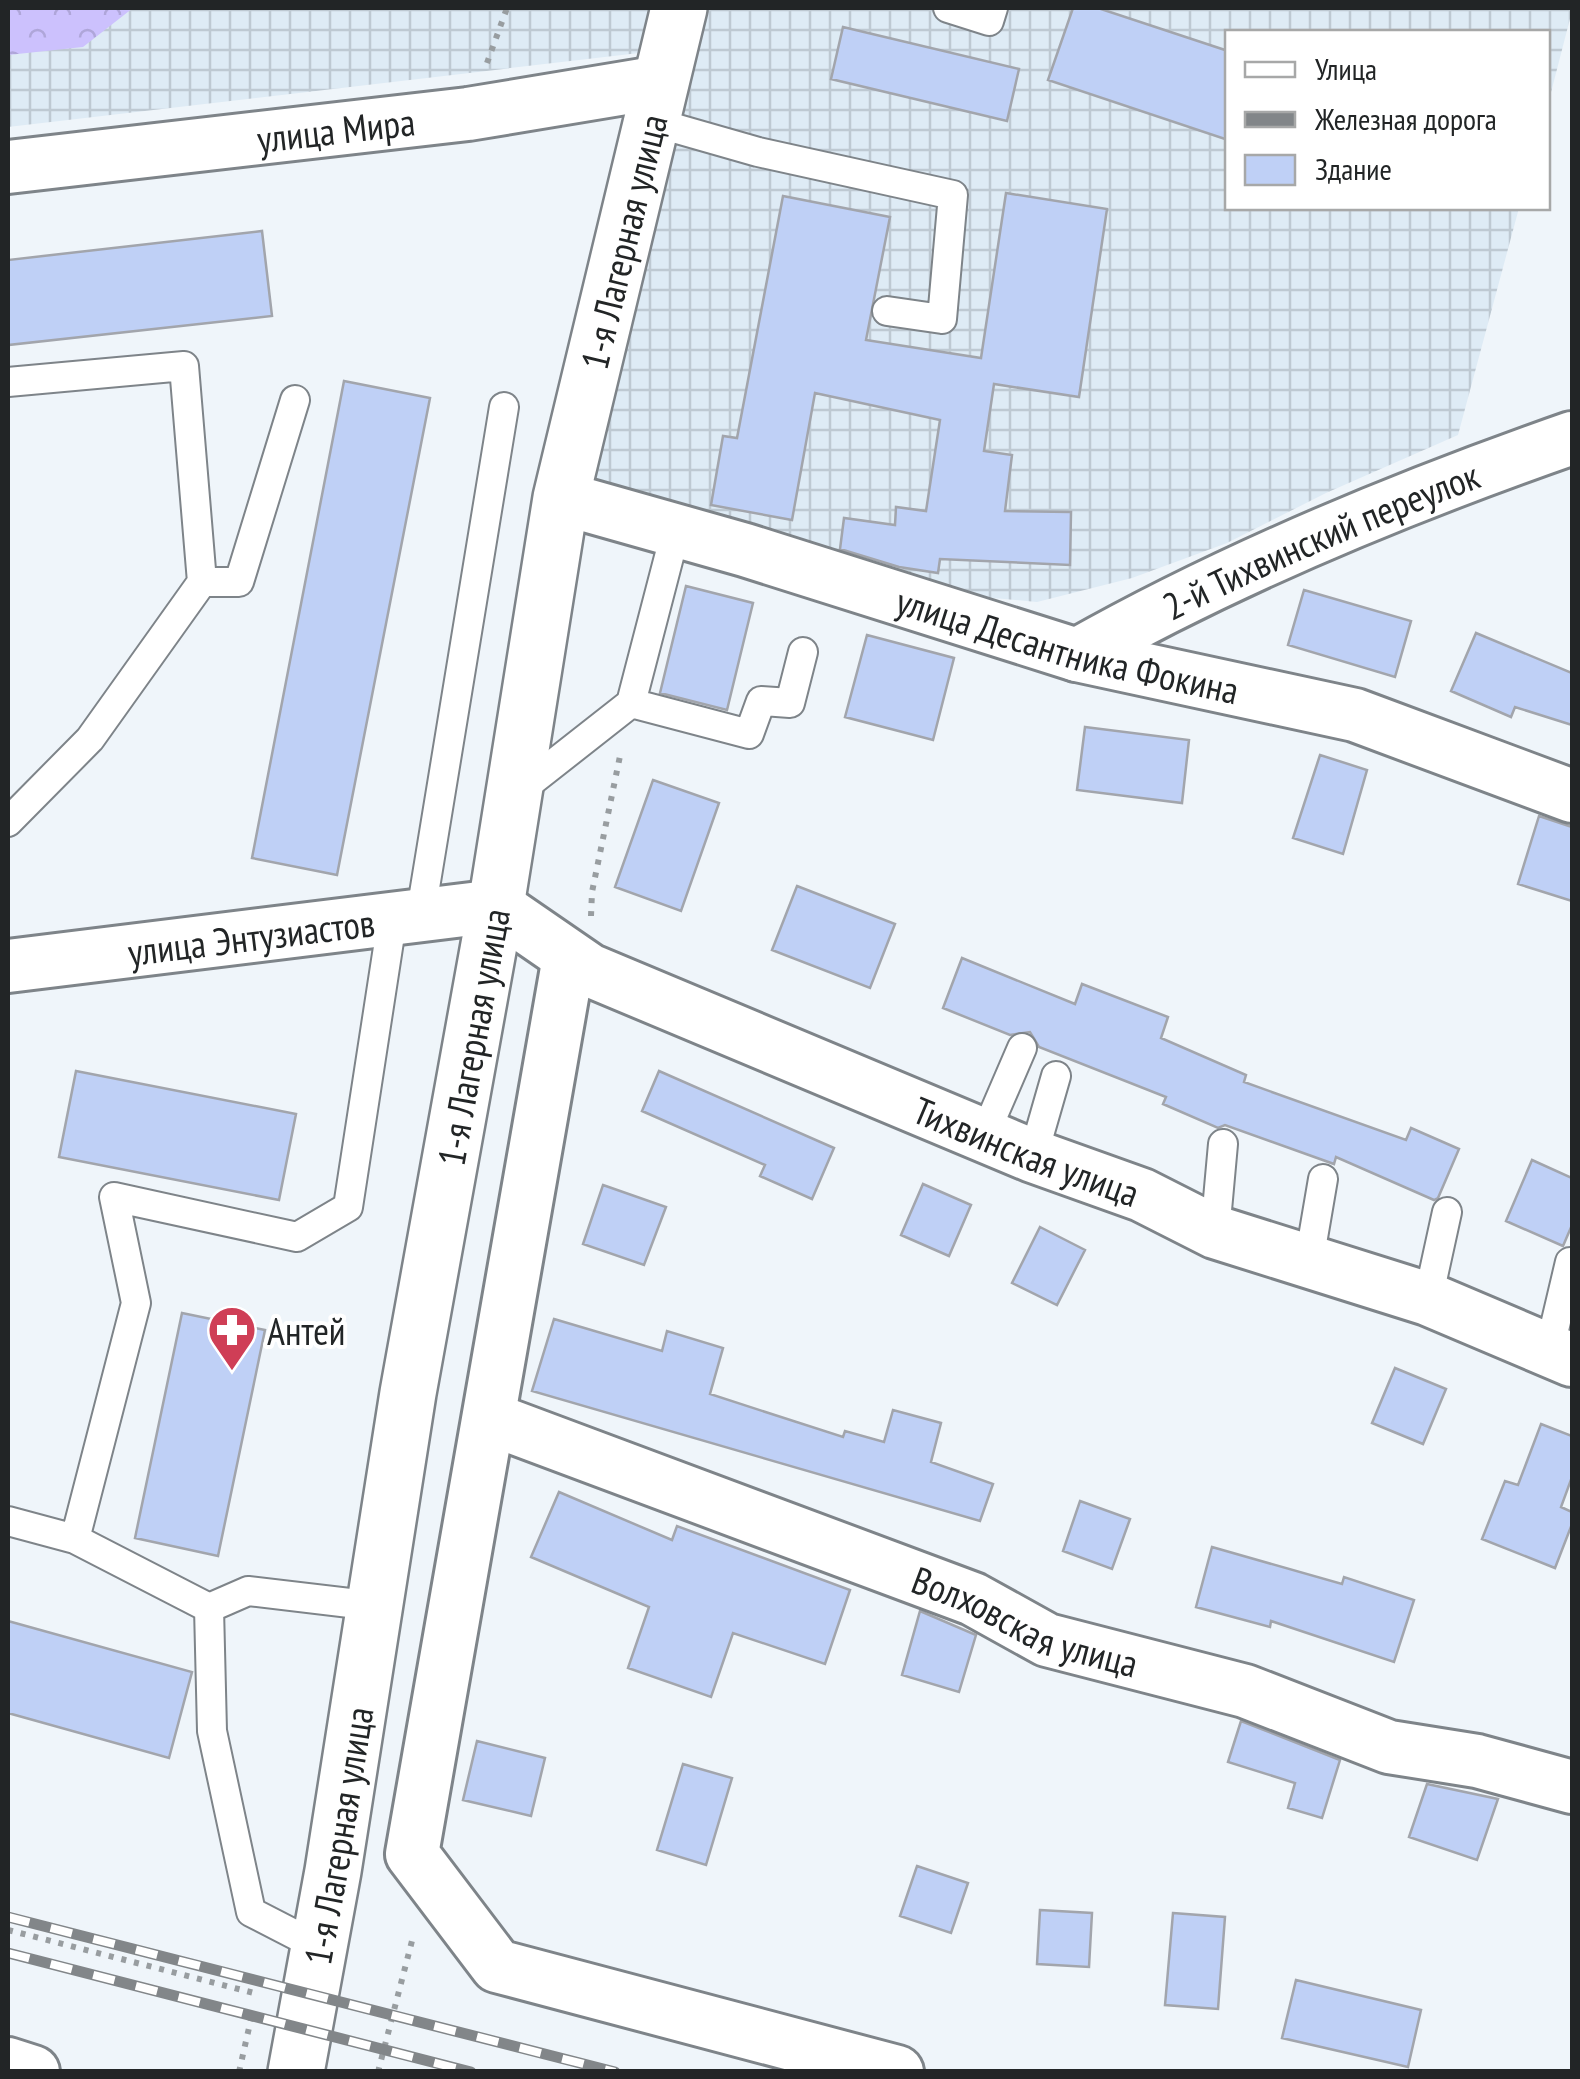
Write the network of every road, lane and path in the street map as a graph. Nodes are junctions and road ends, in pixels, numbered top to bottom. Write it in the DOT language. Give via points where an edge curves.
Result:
graph roads {
  1 [pos="679,8"];
  2 [pos="948,8"];
  3 [pos="993,8"];
  4 [pos="657,102"];
  5 [pos="8,168"];
  6 [pos="887,310"];
  7 [pos="8,382"];
  8 [pos="294,400"];
  9 [pos="504,408"];
  10 [pos="1572,438"];
  11 [pos="561,498"];
  12 [pos="676,530"];
  13 [pos="202,582"];
  14 [pos="803,652"];
  15 [pos="1077,655"];
  16 [pos="631,703"];
  17 [pos="514,795"];
  18 [pos="1572,796"];
  19 [pos="8,822"];
  20 [pos="496,906"];
  21 [pos="407,914"];
  22 [pos="569,956"];
  23 [pos="8,966"];
  24 [pos="1022,1048"];
  25 [pos="1056,1076"];
  26 [pos="984,1136"];
  27 [pos="1223,1144"];
  28 [pos="1033,1156"];
  29 [pos="1324,1179"];
  30 [pos="1447,1212"];
  31 [pos="1215,1232"];
  32 [pos="1309,1262"];
  33 [pos="1570,1262"];
  34 [pos="1428,1299"];
  35 [pos="1561,1355"];
  36 [pos="491,1419"];
  37 [pos="8,1521"];
  38 [pos="75,1539"];
  39 [pos="375,1606"];
  40 [pos="209,1608"];
  41 [pos="1572,1786"];
  42 [pos="8,1930"];
  43 [pos="319,1947"];
  44 [pos="258,1994"];
  45 [pos="8,2064"];
  46 [pos="33,2072"];
  47 [pos="296,2072"];
  48 [pos="898,2072"];
  1 -- 4 [label="main road, 1-я Лагерная улица"];
  2 -- 3 [label="lane" via="988,21"];
  4 -- 5 [label="street, улица Мира" via="468,114"];
  4 -- 6 [label="lane" via="758,152 953,196 942,319"];
  4 -- 11 [label="main road, 1-я Лагерная улица"];
  7 -- 13 [label="lane" via="184,366"];
  8 -- 13 [label="lane" via="239,582"];
  9 -- 21 [label="lane"];
  10 -- 15 [label="street, 2-й Тихвинский переулок" via="1290,550 1158,609"];
  11 -- 12 [label="street, улица Десантника Фокина"];
  11 -- 17 [label="main road, 1-я Лагерная улица"];
  12 -- 15 [label="street, улица Десантника Фокина"];
  12 -- 16 [label="lane"];
  13 -- 19 [label="lane" via="90,739"];
  14 -- 16 [label="lane" via="790,704 760,701 749,734"];
  15 -- 18 [label="street, улица Десантника Фокина" via="1355,714"];
  16 -- 17 [label="lane"];
  17 -- 20 [label="main road, 1-я Лагерная улица"];
  20 -- 21 [label="street, улица Энтузиастов"];
  20 -- 22 [label="street, Тихвинская улица"];
  20 -- 39 [label="main road, 1-я Лагерная улица"];
  21 -- 23 [label="street, улица Энтузиастов"];
  21 -- 38 [label="lane" via="348,1207 296,1236 114,1198 136,1303"];
  22 -- 26 [label="street, Тихвинская улица"];
  22 -- 36 [label="street"];
  24 -- 26 [label="lane"];
  25 -- 28 [label="lane"];
  26 -- 28 [label="street, Тихвинская улица"];
  27 -- 31 [label="lane"];
  28 -- 31 [label="street, Тихвинская улица" via="1142,1194"];
  29 -- 32 [label="lane"];
  30 -- 34 [label="lane"];
  31 -- 32 [label="street, Тихвинская улица"];
  32 -- 34 [label="street, Тихвинская улица"];
  33 -- 35 [label="lane"];
  34 -- 35 [label="street, Тихвинская улица"];
  36 -- 41 [label="street, Волховская улица" via="973,1598 1047,1640 1245,1691 1389,1747 1476,1760"];
  36 -- 48 [label="street" via="412,1854 497,1966"];
  37 -- 38 [label="lane"];
  38 -- 40 [label="lane"];
  39 -- 40 [label="lane" via="248,1591"];
  39 -- 43 [label="main road, 1-я Лагерная улица"];
  40 -- 43 [label="lane" via="212,1731 252,1912"];
  42 -- 44 [label="path"];
  43 -- 47 [label="main road, 1-я Лагерная улица"];
  45 -- 46 [label="street"];
}
